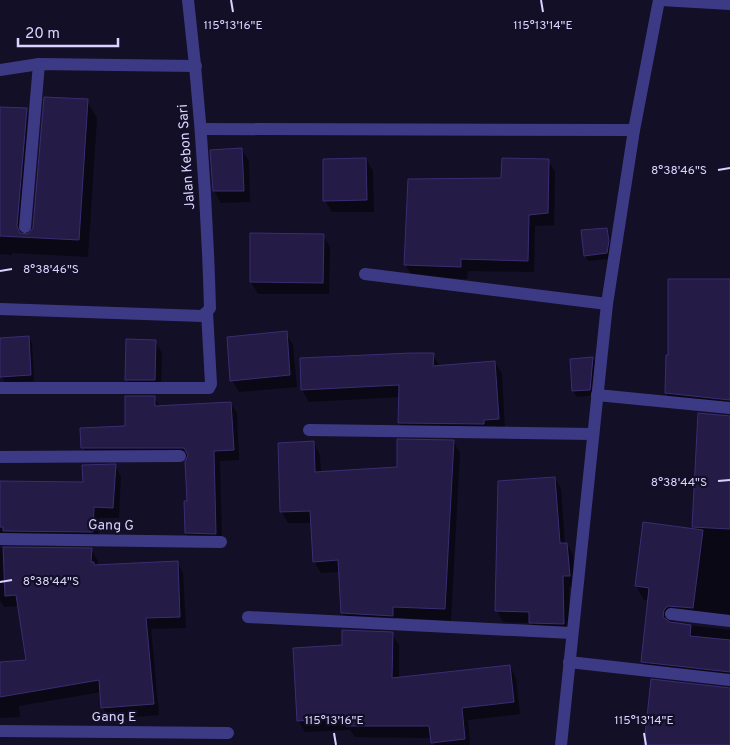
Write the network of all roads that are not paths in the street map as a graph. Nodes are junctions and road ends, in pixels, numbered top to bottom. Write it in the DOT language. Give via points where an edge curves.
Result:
graph roads {
  1 [pos="188,0"];
  2 [pos="660,0"];
  3 [pos="730,4"];
  4 [pos="39,64"];
  5 [pos="196,66"];
  6 [pos="0,70"];
  7 [pos="201,129"];
  8 [pos="634,130"];
  9 [pos="25,227"];
  10 [pos="365,274"];
  11 [pos="607,304"];
  12 [pos="0,309"];
  13 [pos="208,312"];
  14 [pos="0,388"];
  15 [pos="597,395"];
  16 [pos="730,408"];
  17 [pos="309,430"];
  18 [pos="593,434"];
  19 [pos="180,456"];
  20 [pos="0,457"];
  21 [pos="0,540"];
  22 [pos="221,542"];
  23 [pos="671,614"];
  24 [pos="248,617"];
  25 [pos="730,621"];
  26 [pos="572,633"];
  27 [pos="569,662"];
  28 [pos="730,680"];
  29 [pos="0,731"];
  30 [pos="228,733"];
  31 [pos="561,745"];
  1 -- 5 [label="street, Jalan Kebon Sari"];
  2 -- 3 [label="street"];
  2 -- 8 [label="street"];
  4 -- 5 [label="street"];
  4 -- 6 [label="street"];
  4 -- 9 [label="street"];
  5 -- 7 [label="street, Jalan Kebon Sari"];
  7 -- 8 [label="street"];
  7 -- 13 [label="street, Jalan Kebon Sari"];
  8 -- 11 [label="street"];
  10 -- 11 [label="street"];
  11 -- 15 [label="street"];
  12 -- 13 [label="street" via="202,316"];
  13 -- 14 [label="street, Jalan Kebon Sari" via="209,388"];
  15 -- 16 [label="street"];
  15 -- 18 [label="street"];
  17 -- 18 [label="street"];
  18 -- 26 [label="street"];
  19 -- 20 [label="street"];
  21 -- 22 [label="street, Gang G"];
  23 -- 25 [label="street"];
  24 -- 26 [label="street"];
  26 -- 27 [label="street"];
  27 -- 28 [label="street"];
  27 -- 31 [label="street"];
  29 -- 30 [label="street, Gang E"];
}
